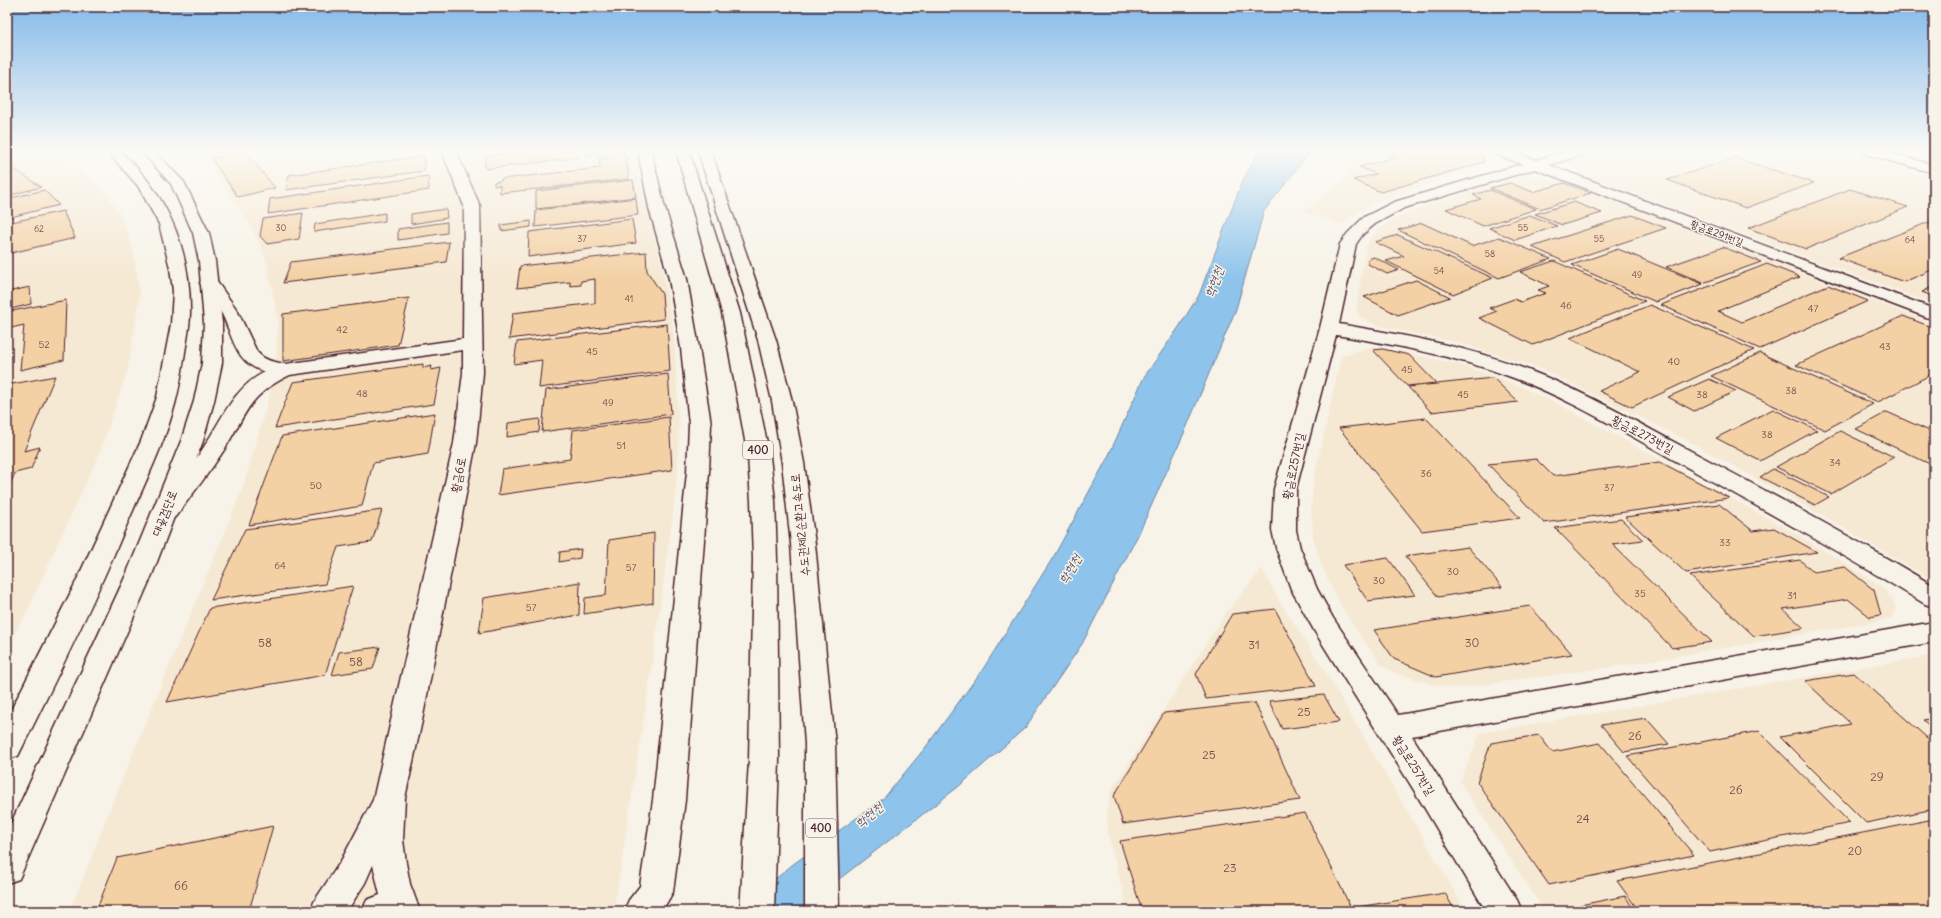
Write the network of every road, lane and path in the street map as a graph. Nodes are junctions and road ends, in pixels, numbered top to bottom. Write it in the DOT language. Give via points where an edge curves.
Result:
graph roads {
  1 [pos="151,194"];
  2 [pos="183,194"];
  3 [pos="468,194"];
  4 [pos="654,194"];
  5 [pos="695,194"];
  6 [pos="719,194"];
  7 [pos="1435,194"];
  8 [pos="1614,194"];
  9 [pos="209,283"];
  10 [pos="1934,315"];
  11 [pos="1328,328"];
  12 [pos="473,343"];
  13 [pos="285,370"];
  14 [pos="161,520"];
  15 [pos="1934,598"];
  16 [pos="1934,632"];
  17 [pos="1391,728"];
  18 [pos="7,747"];
  19 [pos="389,798"];
  20 [pos="7,868"];
  21 [pos="327,911"];
  22 [pos="403,911"];
  23 [pos="641,911"];
  24 [pos="757,911"];
  25 [pos="822,911"];
  26 [pos="1505,911"];
  1 -- 18 [label="main road" via="169,227 178,267 181,314 163,410 82,600"];
  2 -- 9 [label="main road, 대곶검단로" via="201,233"];
  3 -- 12 [label="main road, 황금6로" via="472,206"];
  4 -- 23 [label="main road" via="678,279 700,424 669,800 656,892"];
  5 -- 24 [label="main road, 400" via="731,313 759,457 763,501 764,760"];
  6 -- 25 [label="main road, 수도권제2순환고속도로 / 400" via="750,282 782,401 803,544 820,744"];
  7 -- 11 [label="main road, 황금로257번길" via="1398,205 1362,226 1348,244"];
  8 -- 10 [label="main road, 황금로291번길"];
  9 -- 13 [label="main road" via="232,315 249,356 262,366"];
  9 -- 14 [label="main road, 대곶검단로" via="213,323 212,363 192,441"];
  11 -- 15 [label="main road, 황금로273번길" via="1452,352 1497,365 1555,388 1749,491"];
  11 -- 17 [label="main road, 황금로257번길" via="1285,489 1284,530 1293,566 1304,588 1324,625"];
  12 -- 13 [label="main road"];
  12 -- 19 [label="main road, 황금6로" via="473,373 465,443"];
  13 -- 14 [label="main road" via="258,384 241,400 209,456"];
  14 -- 20 [label="main road, 대곶검단로" via="139,575"];
  16 -- 17 [label="main road"];
  17 -- 26 [label="main road, 황금로257번길"];
  19 -- 21 [label="main road" via="353,872"];
  19 -- 22 [label="main road" via="389,863 393,884"];
}
